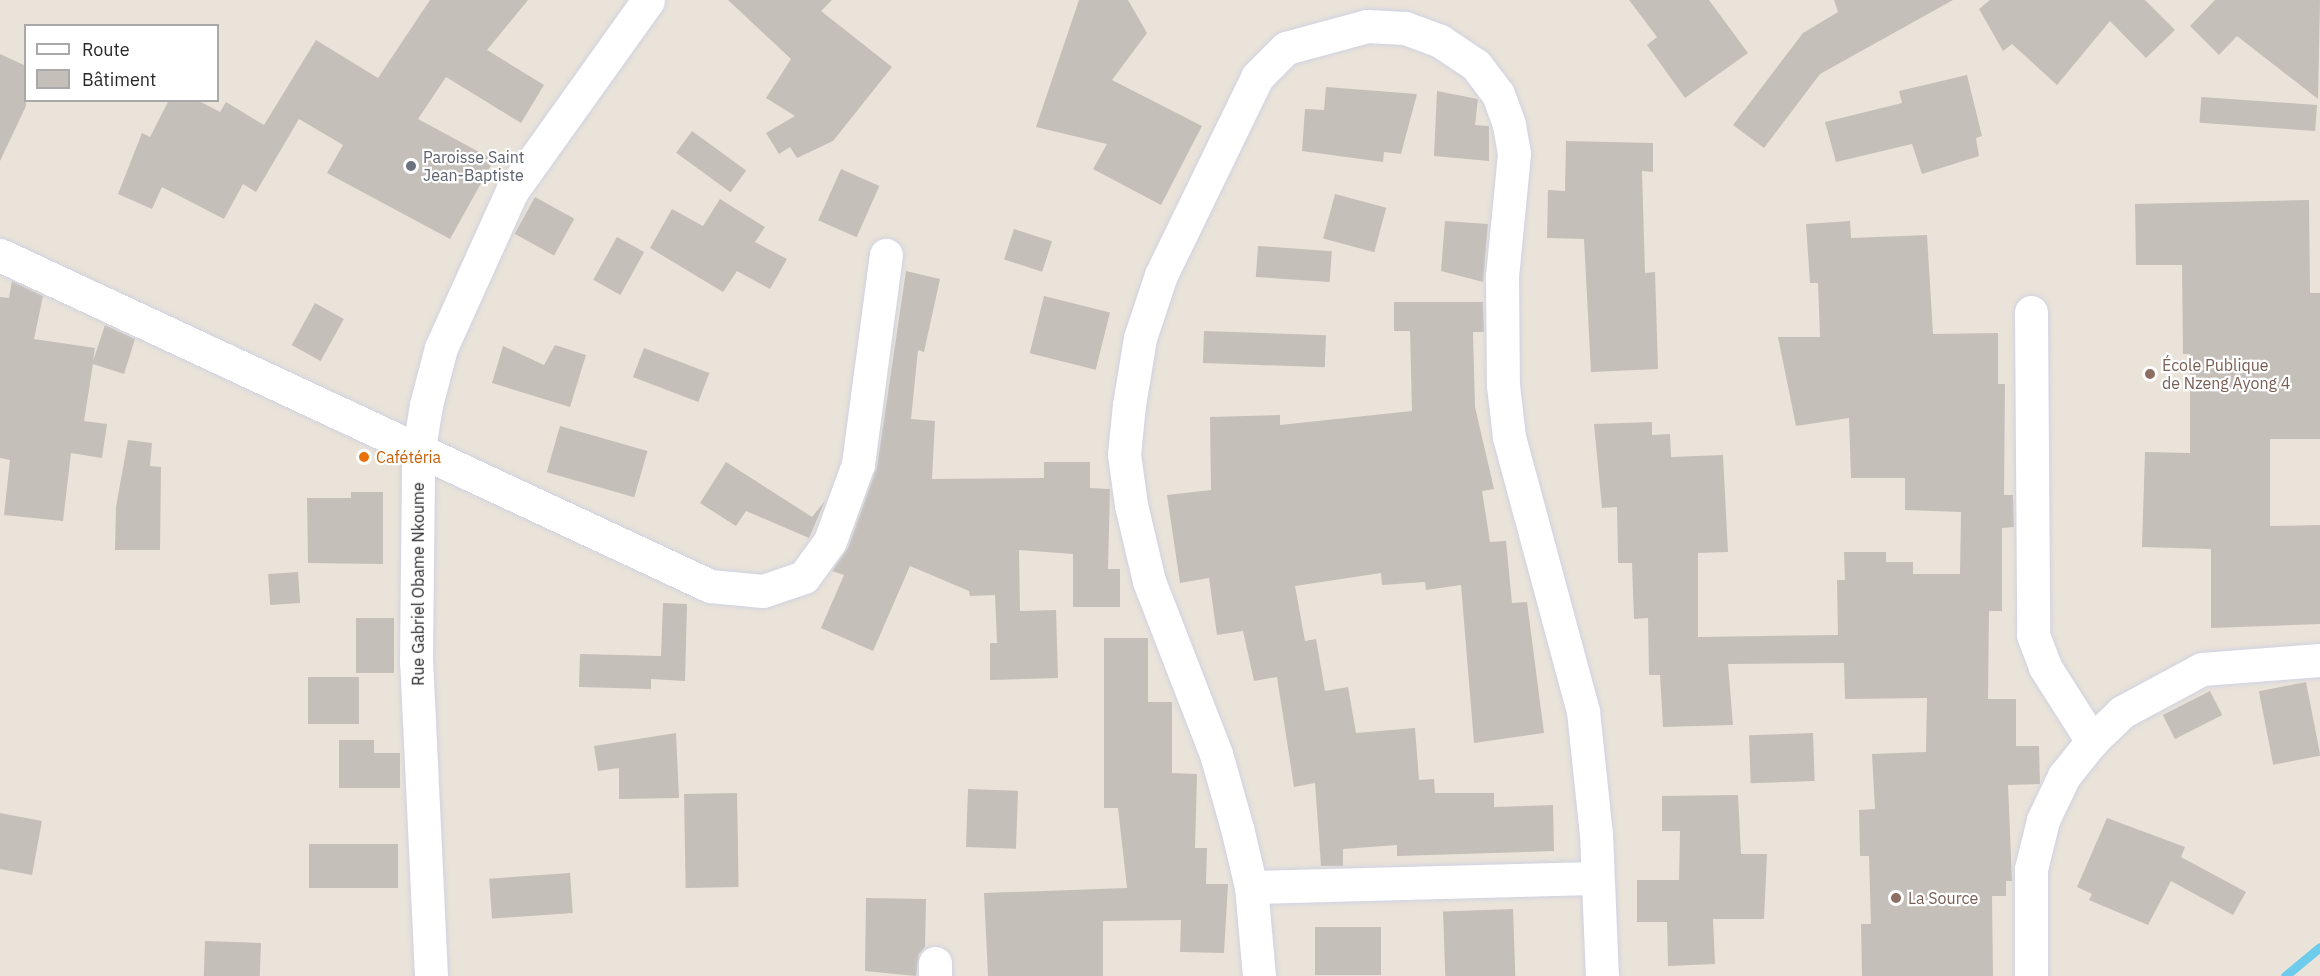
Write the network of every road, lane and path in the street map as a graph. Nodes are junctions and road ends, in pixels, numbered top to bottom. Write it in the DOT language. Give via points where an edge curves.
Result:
graph roads {
  1 [pos="648,0"];
  2 [pos="0,255"];
  3 [pos="886,255"];
  4 [pos="2031,312"];
  5 [pos="418,454"];
  6 [pos="2320,660"];
  7 [pos="2092,741"];
  8 [pos="1595,878"];
  9 [pos="1251,887"];
  10 [pos="431,976"];
  11 [pos="1259,976"];
  12 [pos="1602,976"];
  13 [pos="2031,976"];
  1 -- 5 [label="street, Rue Gabriel Obame Nkoume" via="512,191 441,348"];
  2 -- 5 [label="street"];
  3 -- 5 [label="street" via="858,464 830,541 804,578 764,591 710,586"];
  4 -- 7 [label="street" via="2033,635 2045,667"];
  5 -- 10 [label="street, Rue Gabriel Obame Nkoume" via="416,662"];
  6 -- 7 [label="street" via="2202,669 2122,712"];
  7 -- 13 [label="street" via="2064,776 2043,820 2031,869"];
  8 -- 9 [label="street"];
  8 -- 9 [label="street" via="1583,711 1509,437 1503,385 1502,277 1513,174 1509,125 1498,94 1476,65 1440,41 1414,31 1367,26 1286,48 1257,77 1161,275 1140,338 1129,405 1124,454 1149,580 1216,754"];
  8 -- 12 [label="street"];
  9 -- 11 [label="street"];
}
